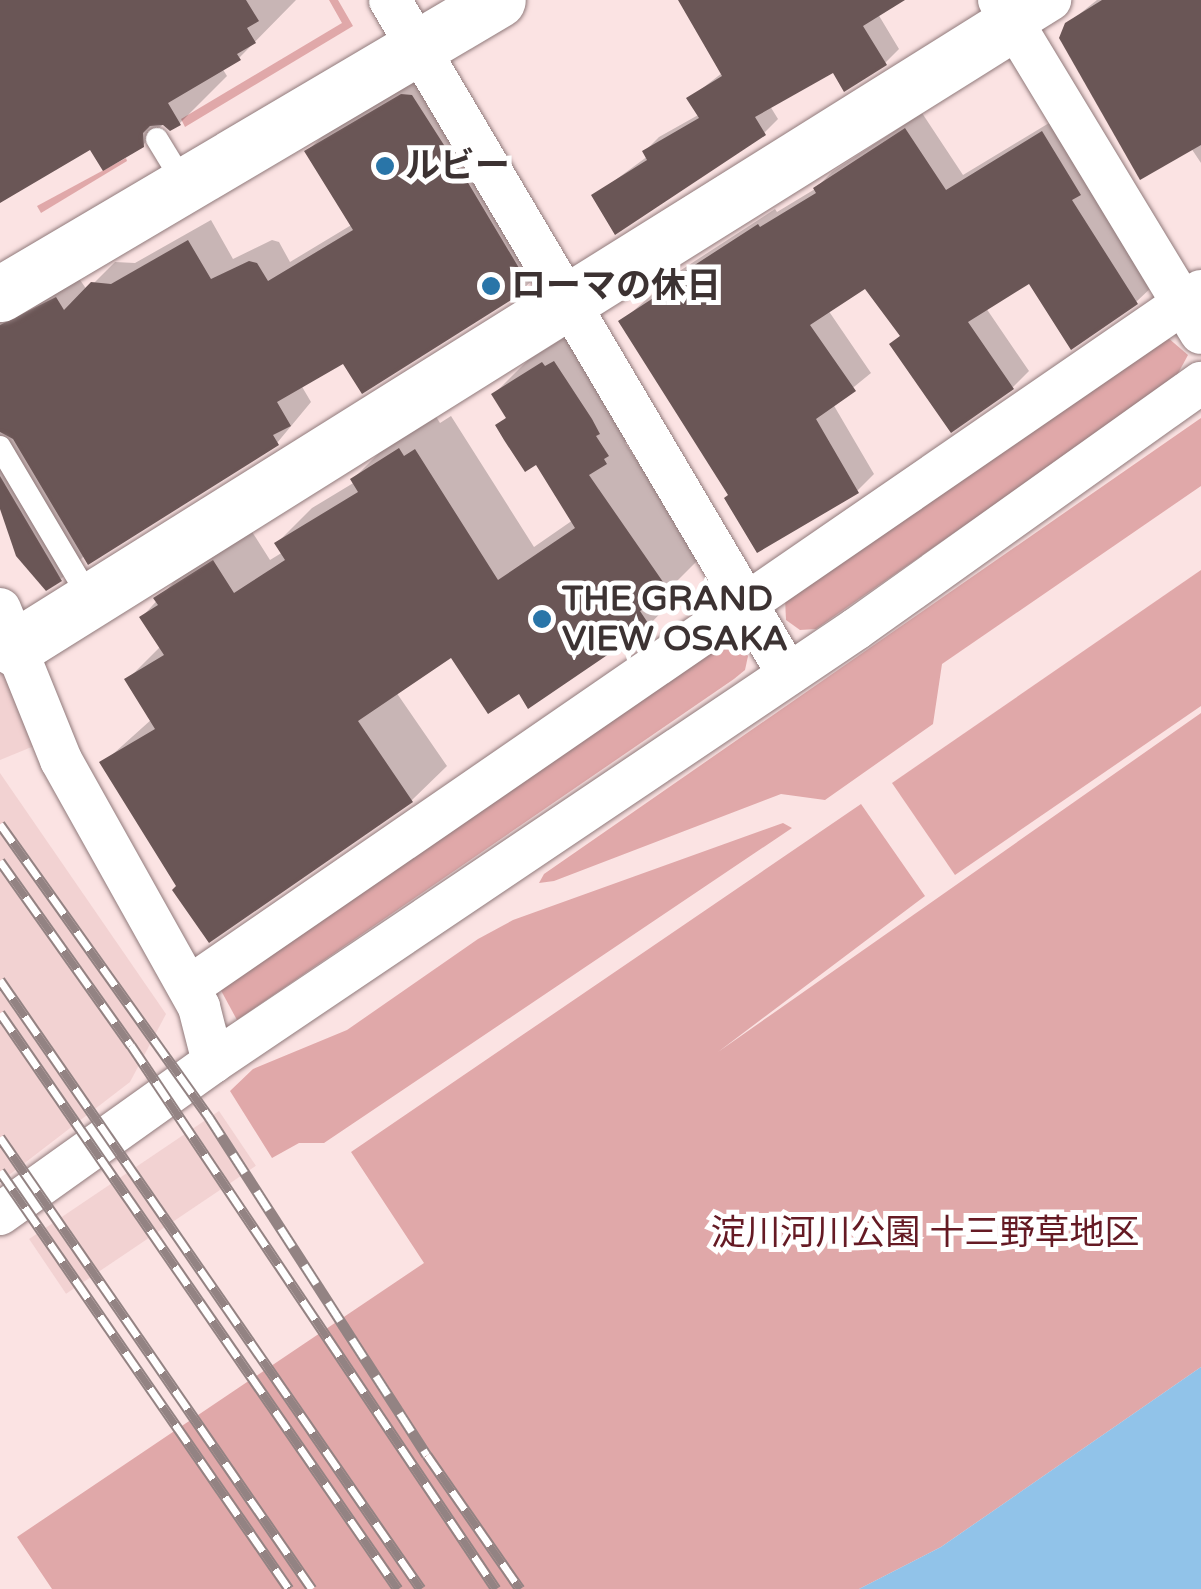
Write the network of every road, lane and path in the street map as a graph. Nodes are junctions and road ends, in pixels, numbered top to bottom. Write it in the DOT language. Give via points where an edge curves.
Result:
graph roads {
  1 [pos="390,0"];
  2 [pos="498,0"];
  3 [pos="1021,8"];
  4 [pos="418,47"];
  5 [pos="157,139"];
  6 [pos="184,185"];
  7 [pos="0,294"];
  8 [pos="571,302"];
  9 [pos="1194,310"];
  10 [pos="1201,384"];
  11 [pos="0,447"];
  12 [pos="91,600"];
  13 [pos="750,606"];
  14 [pos="7,628"];
  15 [pos="788,674"];
  16 [pos="189,986"];
  17 [pos="213,1062"];
  18 [pos="0,1214"];
  1 -- 4 [label="street"];
  2 -- 4 [label="street"];
  3 -- 8 [label="street"];
  3 -- 9 [label="street"];
  4 -- 6 [label="street"];
  4 -- 8 [label="street"];
  5 -- 6 [label="lane"];
  6 -- 7 [label="street"];
  8 -- 12 [label="street"];
  8 -- 13 [label="street"];
  9 -- 13 [label="street"];
  10 -- 15 [label="street"];
  11 -- 12 [label="lane"];
  12 -- 14 [label="street"];
  13 -- 15 [label="street"];
  13 -- 16 [label="street"];
  14 -- 16 [label="street" via="61,760"];
  15 -- 17 [label="street"];
  16 -- 17 [label="street"];
  17 -- 18 [label="street"];
}
